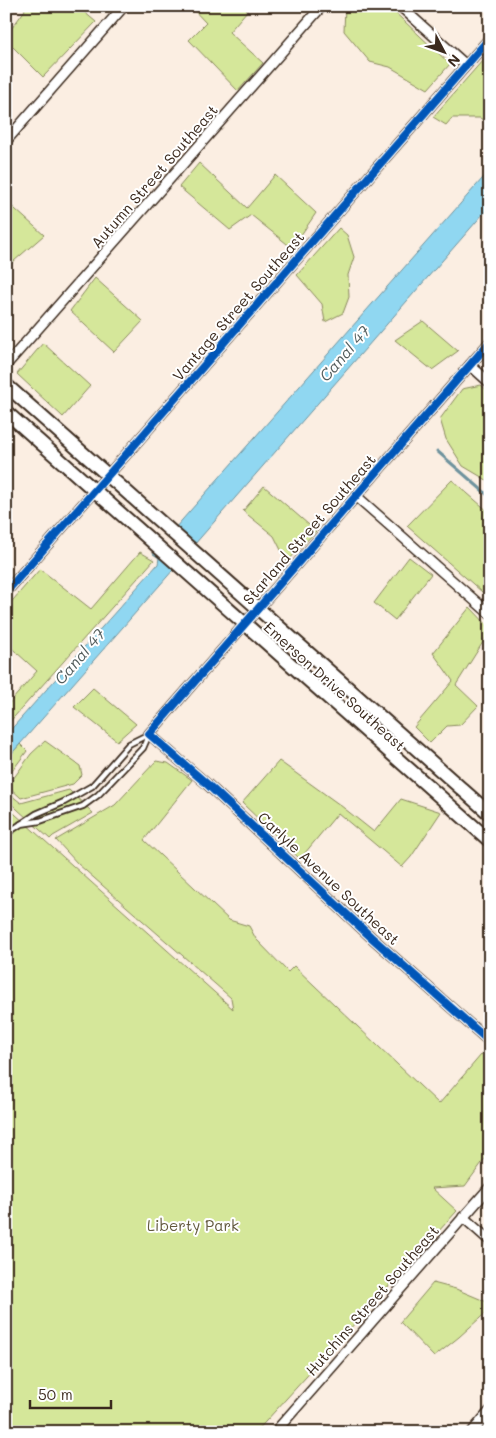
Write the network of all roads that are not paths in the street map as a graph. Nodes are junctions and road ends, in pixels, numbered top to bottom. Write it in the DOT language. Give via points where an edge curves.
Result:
graph roads {
  1 [pos="124,6"];
  2 [pos="322,6"];
  3 [pos="400,6"];
  4 [pos="490,38"];
  5 [pos="466,65"];
  6 [pos="6,141"];
  7 [pos="490,342"];
  8 [pos="6,365"];
  9 [pos="470,365"];
  10 [pos="490,383"];
  11 [pos="6,384"];
  12 [pos="6,412"];
  13 [pos="108,476"];
  14 [pos="94,491"];
  15 [pos="355,495"];
  16 [pos="6,592"];
  17 [pos="258,609"];
  18 [pos="490,614"];
  19 [pos="245,624"];
  20 [pos="149,734"];
  21 [pos="490,814"];
  22 [pos="18,824"];
  23 [pos="6,834"];
  24 [pos="490,842"];
  25 [pos="490,1042"];
  26 [pos="490,1187"];
  27 [pos="463,1217"];
  28 [pos="490,1242"];
  29 [pos="490,1412"];
  30 [pos="478,1430"];
  31 [pos="275,1432"];
  1 -- 6 [label="street"];
  2 -- 8 [label="street, Autumn Street Southeast"];
  3 -- 5 [label="street"];
  4 -- 5 [label="street, Vantage Street Southeast"];
  5 -- 13 [label="street, Vantage Street Southeast"];
  7 -- 9 [label="street, Starland Street Southeast"];
  9 -- 10 [label="street"];
  9 -- 15 [label="street, Starland Street Southeast"];
  11 -- 13 [label="street, Emerson Drive Southeast"];
  12 -- 14 [label="street, Emerson Drive Southeast"];
  13 -- 14 [label="street, Vantage Street Southeast"];
  13 -- 17 [label="street, Emerson Drive Southeast"];
  14 -- 16 [label="street, Vantage Street Southeast"];
  14 -- 19 [label="street, Emerson Drive Southeast"];
  15 -- 17 [label="street, Starland Street Southeast"];
  15 -- 18 [label="street"];
  17 -- 19 [label="street, Starland Street Southeast"];
  17 -- 21 [label="street, Emerson Drive Southeast"];
  19 -- 20 [label="street, Starland Street Southeast"];
  19 -- 24 [label="street, Emerson Drive Southeast"];
  20 -- 22 [label="lane, Starland Street Southeast" via="129,744 92,786"];
  20 -- 22 [label="lane, Starland Street Southeast" via="143,748 98,795 83,806 40,821"];
  20 -- 25 [label="street, Carlyle Avenue Southeast"];
  22 -- 23 [label="lane, Starland Street Southeast"];
  26 -- 27 [label="street, Hutchins Street Southeast"];
  27 -- 28 [label="street"];
  27 -- 31 [label="street, Hutchins Street Southeast"];
  29 -- 30 [label="street"];
}
